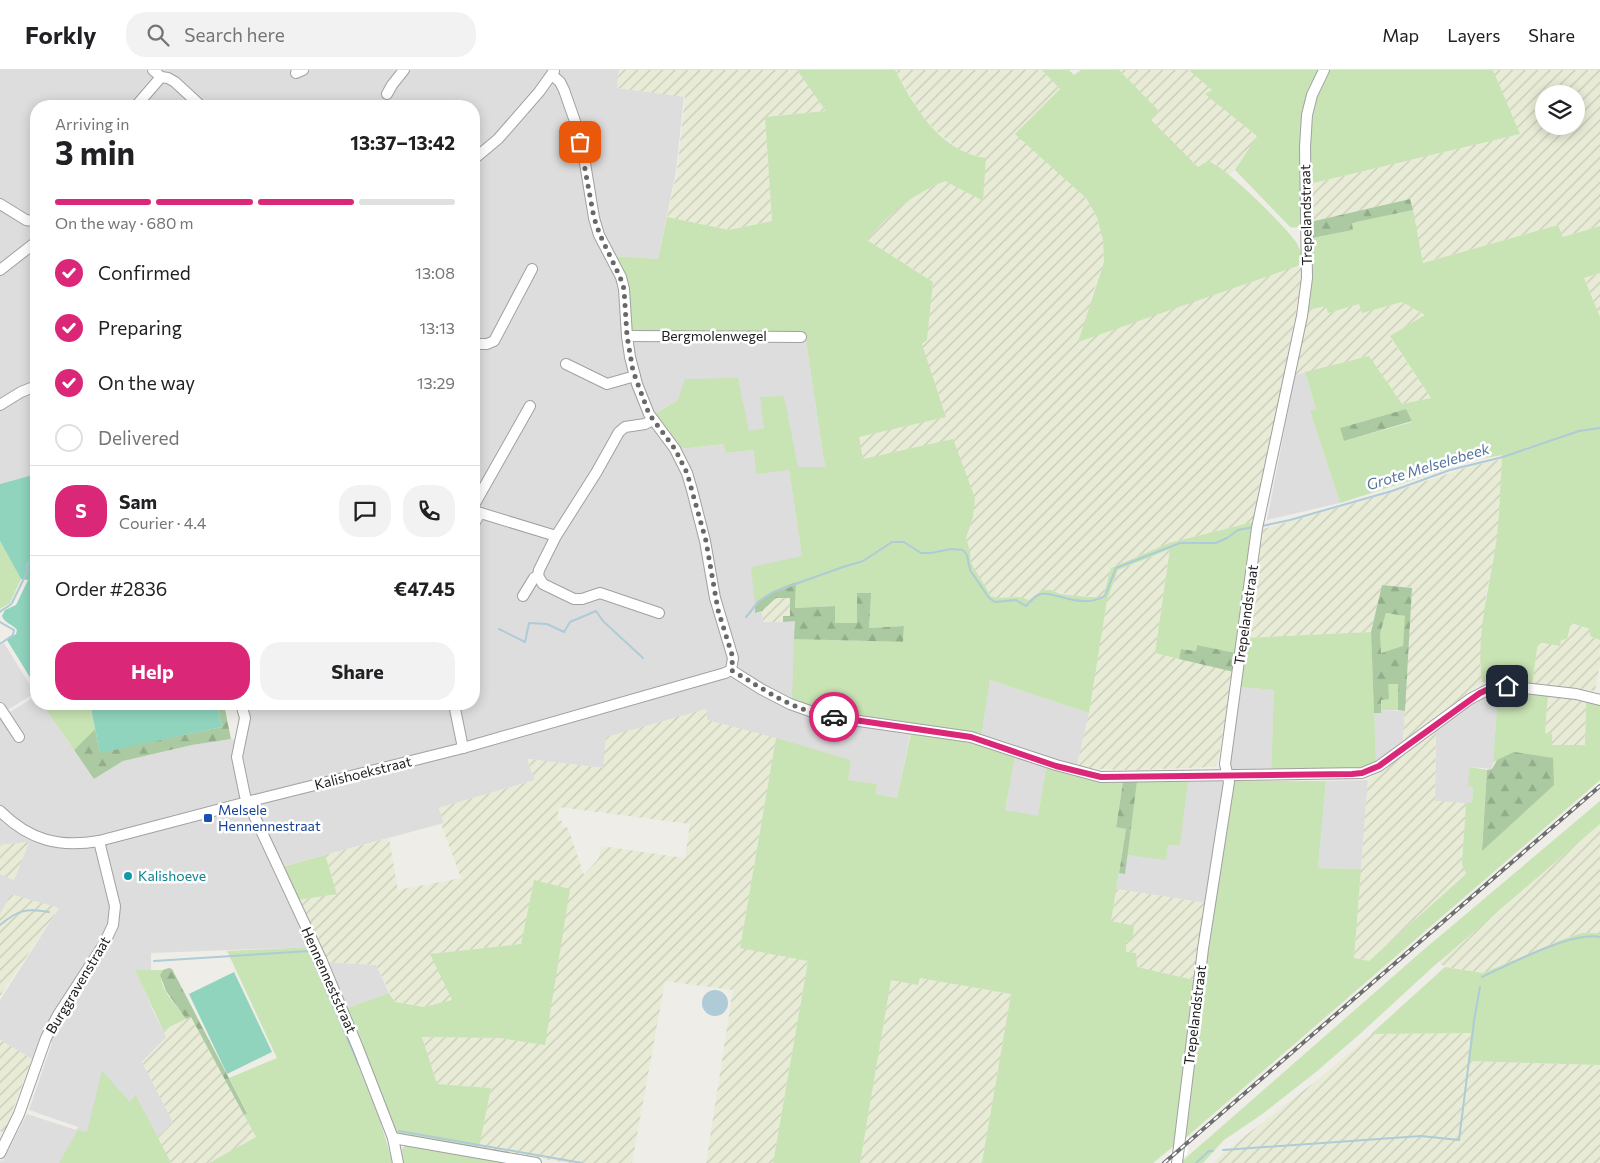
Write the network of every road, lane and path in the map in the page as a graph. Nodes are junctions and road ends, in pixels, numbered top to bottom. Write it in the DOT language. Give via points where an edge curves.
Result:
graph roads {
  1 [pos="153,70"];
  2 [pos="404,70"];
  3 [pos="1324,70"];
  4 [pos="553,73"];
  5 [pos="161,77"];
  6 [pos="387,94"];
  7 [pos="141,100"];
  8 [pos="194,100"];
  9 [pos="480,154"];
  10 [pos="0,204"];
  11 [pos="30,221"];
  12 [pos="30,246"];
  13 [pos="1,266"];
  14 [pos="532,269"];
  15 [pos="627,336"];
  16 [pos="801,337"];
  17 [pos="480,344"];
  18 [pos="566,364"];
  19 [pos="635,376"];
  20 [pos="30,388"];
  21 [pos="0,405"];
  22 [pos="530,406"];
  23 [pos="654,420"];
  24 [pos="480,501"];
  25 [pos="480,510"];
  26 [pos="556,536"];
  27 [pos="538,576"];
  28 [pos="523,596"];
  29 [pos="659,613"];
  30 [pos="731,670"];
  31 [pos="1600,700"];
  32 [pos="243,710"];
  33 [pos="455,710"];
  34 [pos="2,715"];
  35 [pos="19,737"];
  36 [pos="463,748"];
  37 [pos="1228,775"];
  38 [pos="248,802"];
  39 [pos="0,811"];
  40 [pos="99,841"];
  41 [pos="393,1138"];
  42 [pos="0,1153"];
  43 [pos="398,1163"];
  44 [pos="536,1163"];
  45 [pos="1177,1163"];
  1 -- 5 [label="street"];
  2 -- 6 [label="street"];
  3 -- 37 [label="street, Trepelandstraat" via="1307,115 1307,278 1302,316 1257,528 1225,764"];
  4 -- 9 [label="street" via="498,139"];
  4 -- 15 [label="street" via="564,90 577,127 594,218 624,289"];
  5 -- 7 [label="street"];
  5 -- 8 [label="street" via="171,79"];
  10 -- 11 [label="street"];
  12 -- 13 [label="street"];
  14 -- 17 [label="street" via="494,341"];
  15 -- 16 [label="street, Bergmolenwegel"];
  15 -- 19 [label="street"];
  18 -- 19 [label="street" via="607,384"];
  19 -- 23 [label="street"];
  20 -- 21 [label="street"];
  22 -- 24 [label="street"];
  23 -- 26 [label="street" via="640,426 625,427 619,432"];
  23 -- 30 [label="street" via="687,473 706,541 718,610 733,658"];
  25 -- 26 [label="street"];
  26 -- 27 [label="street"];
  27 -- 28 [label="street"];
  27 -- 29 [label="street" via="543,584 574,599 600,593"];
  30 -- 36 [label="street, Kalishoekstraat"];
  30 -- 37 [label="street" via="761,690 824,716 971,737 1081,773 1101,777"];
  31 -- 37 [label="street" via="1507,686 1491,688 1470,699 1370,771"];
  32 -- 38 [label="street, Hennenneststraat" via="245,718 237,761"];
  33 -- 36 [label="street"];
  34 -- 35 [label="street"];
  36 -- 38 [label="street, Kalishoekstraat"];
  37 -- 45 [label="street, Trepelandstraat" via="1202,949"];
  38 -- 40 [label="street, Kalishoekstraat"];
  38 -- 41 [label="street, Hennenneststraat" via="321,959"];
  39 -- 40 [label="street, Kalishoekstraat" via="24,831 47,841 80,844"];
  40 -- 42 [label="street, Burggravenstraat" via="115,906 113,926 46,1038 19,1114"];
  41 -- 43 [label="street, Hennenneststraat"];
  41 -- 44 [label="street"];
}
